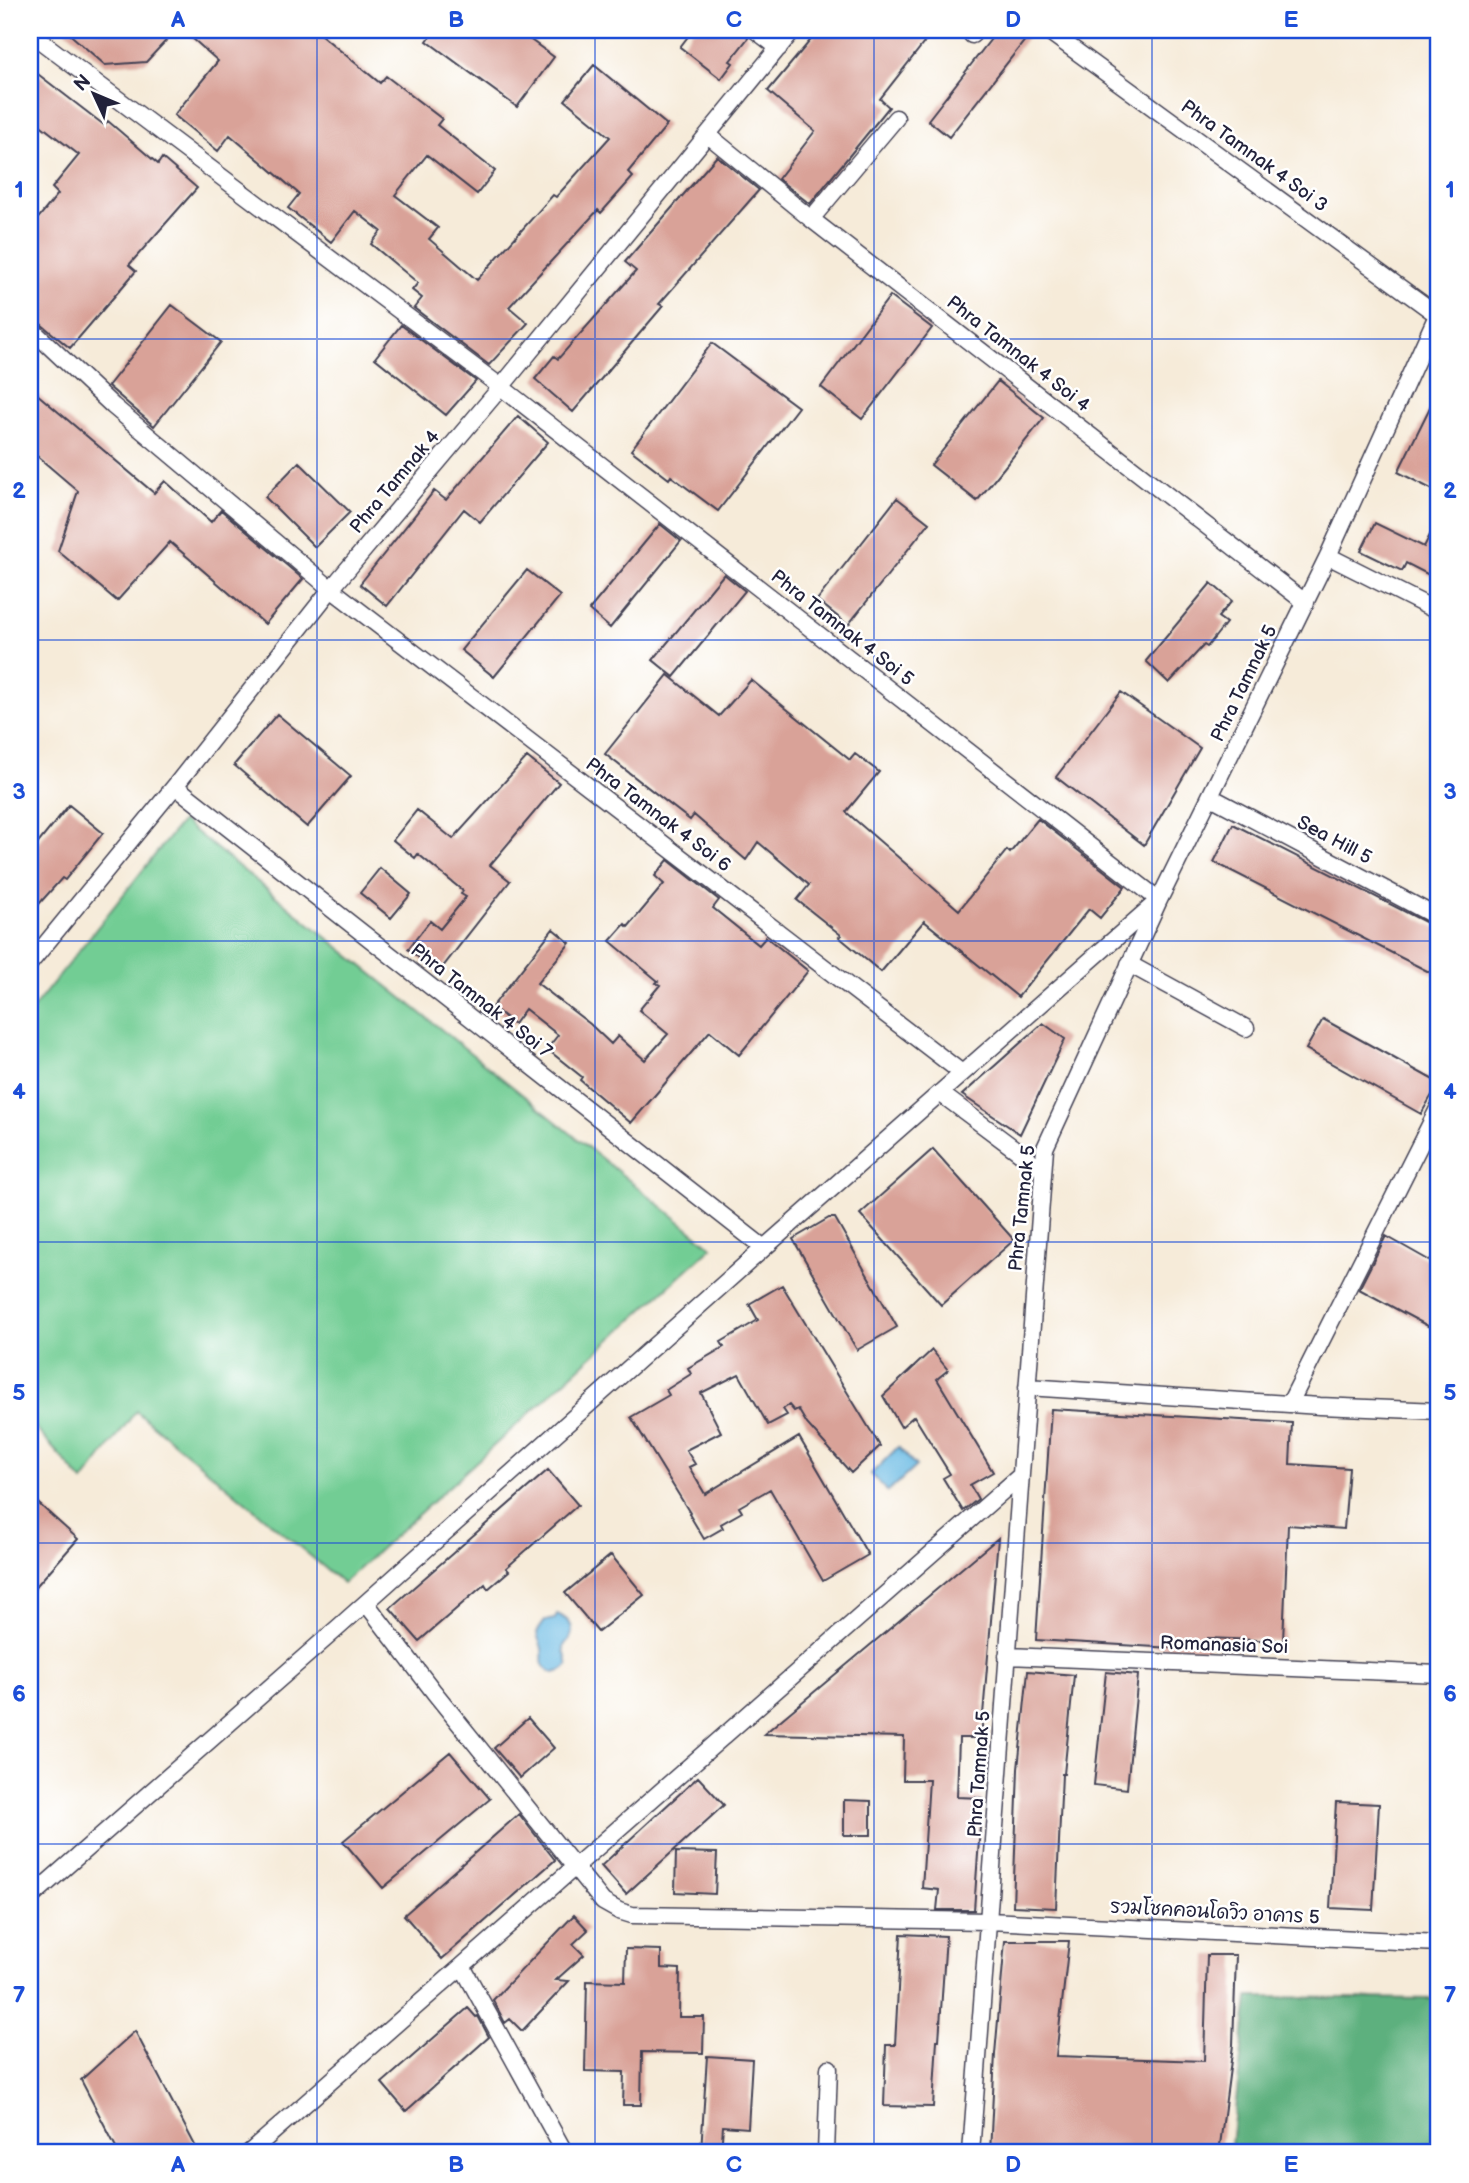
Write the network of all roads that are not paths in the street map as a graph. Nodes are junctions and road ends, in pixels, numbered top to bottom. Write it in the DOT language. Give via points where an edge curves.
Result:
graph roads {
  1 [pos="755,30"];
  2 [pos="793,30"];
  3 [pos="1047,30"];
  4 [pos="30,33"];
  5 [pos="779,48"];
  6 [pos="896,118"];
  7 [pos="708,135"];
  8 [pos="811,219"];
  9 [pos="1439,314"];
  10 [pos="30,328"];
  11 [pos="501,387"];
  12 [pos="1328,556"];
  13 [pos="331,589"];
  14 [pos="1306,603"];
  15 [pos="1439,612"];
  16 [pos="175,786"];
  17 [pos="1211,797"];
  18 [pos="1159,900"];
  19 [pos="1439,918"];
  20 [pos="30,963"];
  21 [pos="1129,964"];
  22 [pos="1246,1028"];
  23 [pos="962,1073"];
  24 [pos="940,1093"];
  25 [pos="1439,1107"];
  26 [pos="1043,1170"];
  27 [pos="764,1248"];
  28 [pos="1027,1387"];
  29 [pos="1290,1403"];
  30 [pos="1439,1411"];
  31 [pos="1020,1476"];
  32 [pos="366,1603"];
  33 [pos="1007,1656"];
  34 [pos="1439,1674"];
  35 [pos="575,1867"];
  36 [pos="30,1898"];
  37 [pos="988,1921"];
  38 [pos="1439,1943"];
  39 [pos="462,1966"];
  40 [pos="829,2068"];
  41 [pos="267,2138"];
  42 [pos="249,2153"];
  43 [pos="275,2153"];
  44 [pos="565,2153"];
  45 [pos="826,2153"];
  46 [pos="971,2153"];
  1 -- 5 [label="street"];
  2 -- 5 [label="street, Phra Tamnak 4"];
  3 -- 9 [label="street, Phra Tamnak 4 Soi 3"];
  4 -- 11 [label="street, Phra Tamnak 4 Soi 5"];
  5 -- 7 [label="street, Phra Tamnak 4"];
  6 -- 8 [label="street"];
  7 -- 8 [label="street, Phra Tamnak 4 Soi 4"];
  7 -- 11 [label="street, Phra Tamnak 4"];
  8 -- 14 [label="street, Phra Tamnak 4 Soi 4"];
  9 -- 12 [label="street, Phra Tamnak 5"];
  10 -- 13 [label="street, Phra Tamnak 4 Soi 6" via="114,406"];
  11 -- 13 [label="street, Phra Tamnak 4"];
  11 -- 18 [label="street, Phra Tamnak 4 Soi 5"];
  12 -- 14 [label="street, Phra Tamnak 5"];
  12 -- 15 [label="street"];
  13 -- 16 [label="street, Phra Tamnak 4"];
  13 -- 23 [label="street, Phra Tamnak 4 Soi 6"];
  14 -- 17 [label="street, Phra Tamnak 5"];
  16 -- 20 [label="street, Phra Tamnak 4"];
  16 -- 27 [label="street, Phra Tamnak 4 Soi 7"];
  17 -- 18 [label="street, Phra Tamnak 5"];
  17 -- 19 [label="street, Sea Hill 5"];
  18 -- 21 [label="street, Phra Tamnak 5"];
  18 -- 23 [label="street"];
  21 -- 22 [label="street"];
  21 -- 26 [label="street, Phra Tamnak 5" via="1045,1148"];
  23 -- 24 [label="street"];
  24 -- 26 [label="street"];
  24 -- 27 [label="street"];
  25 -- 29 [label="street"];
  26 -- 28 [label="street, Phra Tamnak 5"];
  27 -- 32 [label="street"];
  28 -- 29 [label="street"];
  28 -- 31 [label="street, Phra Tamnak 5"];
  29 -- 30 [label="street"];
  31 -- 33 [label="street, Phra Tamnak 5"];
  31 -- 35 [label="street"];
  32 -- 35 [label="street, รวมโชคคอนโดวิว อาคาร 5"];
  32 -- 36 [label="street"];
  33 -- 34 [label="street, Romanasia Soi"];
  33 -- 37 [label="street, Phra Tamnak 5"];
  35 -- 37 [label="street, รวมโชคคอนโดวิว อาคาร 5" via="603,1902 632,1914"];
  35 -- 39 [label="street"];
  37 -- 38 [label="street, รวมโชคคอนโดวิว อาคาร 5"];
  37 -- 46 [label="street, Phra Tamnak 5"];
  39 -- 41 [label="street"];
  39 -- 44 [label="street"];
  40 -- 45 [label="street"];
  41 -- 42 [label="street"];
  41 -- 43 [label="street"];
}
